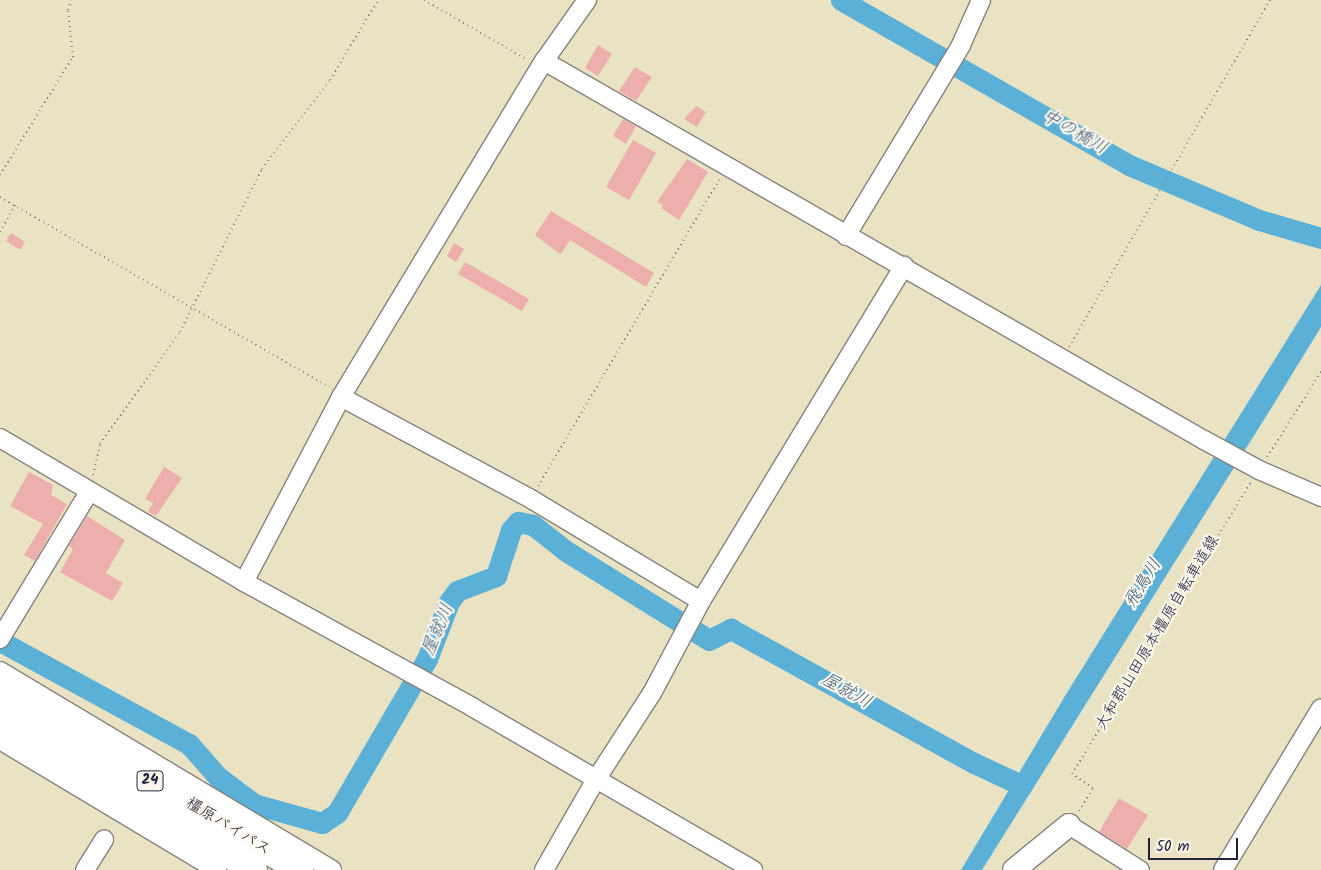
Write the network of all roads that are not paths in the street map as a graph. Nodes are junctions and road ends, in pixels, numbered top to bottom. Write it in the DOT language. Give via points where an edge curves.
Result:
graph roads {
  1 [pos="587,0"];
  2 [pos="981,0"];
  3 [pos="543,64"];
  4 [pos="846,236"];
  5 [pos="904,266"];
  6 [pos="342,396"];
  7 [pos="0,438"];
  8 [pos="89,492"];
  9 [pos="1321,497"];
  10 [pos="244,582"];
  11 [pos="701,601"];
  12 [pos="2,636"];
  13 [pos="0,672"];
  14 [pos="0,693"];
  15 [pos="1321,708"];
  16 [pos="0,720"];
  17 [pos="0,740"];
  18 [pos="594,781"];
  19 [pos="1069,825"];
  20 [pos="104,840"];
  21 [pos="85,870"];
  22 [pos="217,870"];
  23 [pos="248,870"];
  24 [pos="254,870"];
  25 [pos="295,870"];
  26 [pos="300,870"];
  27 [pos="332,870"];
  28 [pos="544,870"];
  29 [pos="753,870"];
  30 [pos="1014,870"];
  31 [pos="1140,870"];
  32 [pos="1222,870"];
  1 -- 3 [label="street"];
  2 -- 4 [label="street" via="961,45"];
  3 -- 4 [label="street" via="728,165"];
  3 -- 6 [label="street"];
  4 -- 5 [label="street"];
  5 -- 9 [label="street" via="1204,440"];
  5 -- 11 [label="street"];
  6 -- 10 [label="street"];
  6 -- 11 [label="street" via="531,499"];
  7 -- 8 [label="street"];
  8 -- 10 [label="street"];
  8 -- 12 [label="street"];
  10 -- 18 [label="street" via="472,707"];
  11 -- 18 [label="street" via="652,693"];
  13 -- 27 [label="street"];
  14 -- 25 [label="highway"];
  14 -- 26 [label="highway, 橿原バイパス / 24"];
  15 -- 32 [label="street"];
  16 -- 23 [label="highway, 橿原バイパス / 24"];
  16 -- 24 [label="highway"];
  17 -- 22 [label="street"];
  18 -- 28 [label="street"];
  18 -- 29 [label="street"];
  19 -- 30 [label="main road"];
  19 -- 31 [label="street"];
  20 -- 21 [label="street"];
}
